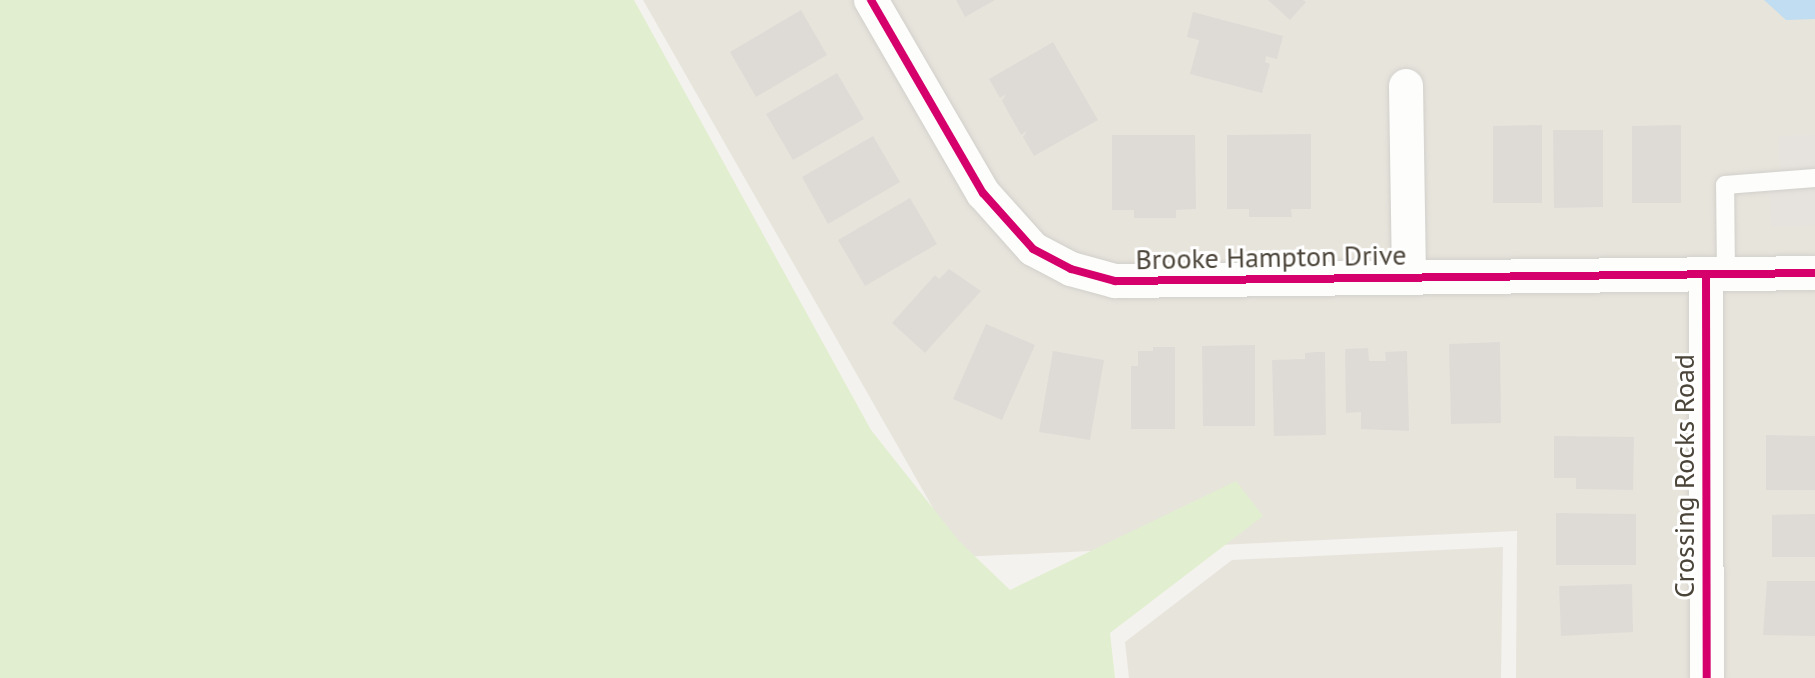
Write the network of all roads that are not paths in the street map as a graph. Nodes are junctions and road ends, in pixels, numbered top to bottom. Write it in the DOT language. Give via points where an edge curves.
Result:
graph roads {
  1 [pos="871,0"];
  2 [pos="1406,86"];
  3 [pos="1815,178"];
  4 [pos="1815,273"];
  5 [pos="1716,275"];
  6 [pos="1409,277"];
  7 [pos="1707,678"];
  1 -- 6 [label="street, Brooke Hampton Drive" via="983,193 1004,221 1046,256 1115,281"];
  2 -- 6 [label="street"];
  3 -- 5 [label="lane" via="1725,185"];
  4 -- 5 [label="street, Brooke Hampton Drive"];
  5 -- 6 [label="street, Brooke Hampton Drive"];
  5 -- 7 [label="street, Crossing Rocks Road"];
}
